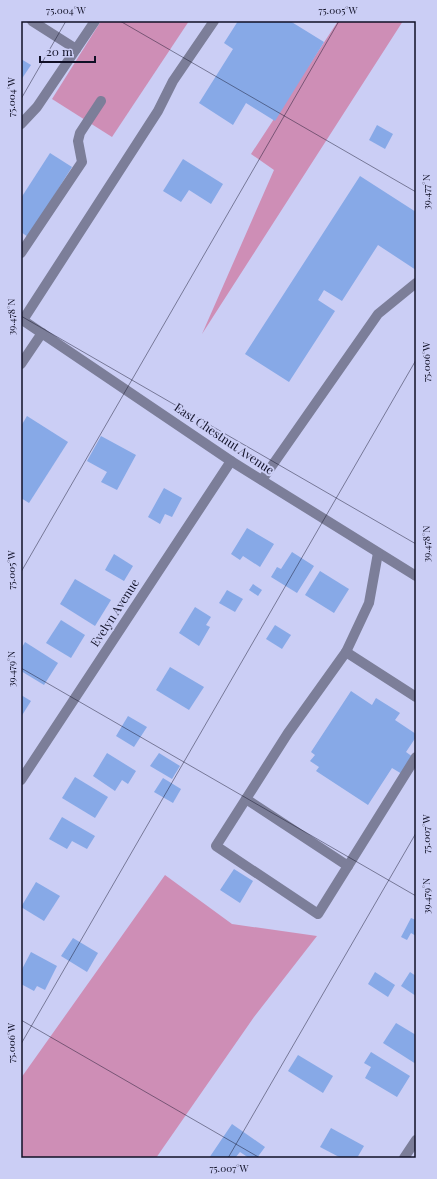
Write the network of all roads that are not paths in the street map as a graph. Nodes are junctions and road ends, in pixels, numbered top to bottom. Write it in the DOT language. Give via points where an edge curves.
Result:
graph roads {
  1 [pos="32,21"];
  2 [pos="95,21"];
  3 [pos="214,21"];
  4 [pos="76,49"];
  5 [pos="101,101"];
  6 [pos="21,124"];
  7 [pos="21,253"];
  8 [pos="416,283"];
  9 [pos="22,320"];
  10 [pos="42,333"];
  11 [pos="21,364"];
  12 [pos="231,461"];
  13 [pos="262,480"];
  14 [pos="378,553"];
  15 [pos="416,576"];
  16 [pos="346,652"];
  17 [pos="416,697"];
  18 [pos="416,757"];
  19 [pos="21,780"];
  20 [pos="246,799"];
  21 [pos="348,866"];
  22 [pos="416,1140"];
  23 [pos="404,1158"];
  1 -- 4 [label="street"];
  2 -- 4 [label="street"];
  3 -- 9 [label="street" via="173,81 158,111"];
  4 -- 6 [label="street" via="37,107"];
  5 -- 7 [label="street" via="80,133 78,141 82,162"];
  8 -- 13 [label="street" via="378,314"];
  9 -- 10 [label="street, East Chestnut Avenue"];
  10 -- 11 [label="street"];
  10 -- 12 [label="street, East Chestnut Avenue"];
  12 -- 13 [label="street, East Chestnut Avenue"];
  12 -- 19 [label="street, Evelyn Avenue"];
  13 -- 14 [label="street, East Chestnut Avenue"];
  14 -- 15 [label="street, East Chestnut Avenue"];
  14 -- 16 [label="street" via="369,604"];
  16 -- 17 [label="street"];
  16 -- 20 [label="street" via="288,733"];
  18 -- 21 [label="street"];
  20 -- 21 [label="street"];
  20 -- 21 [label="street" via="216,846 318,914"];
  22 -- 23 [label="street"];
}
